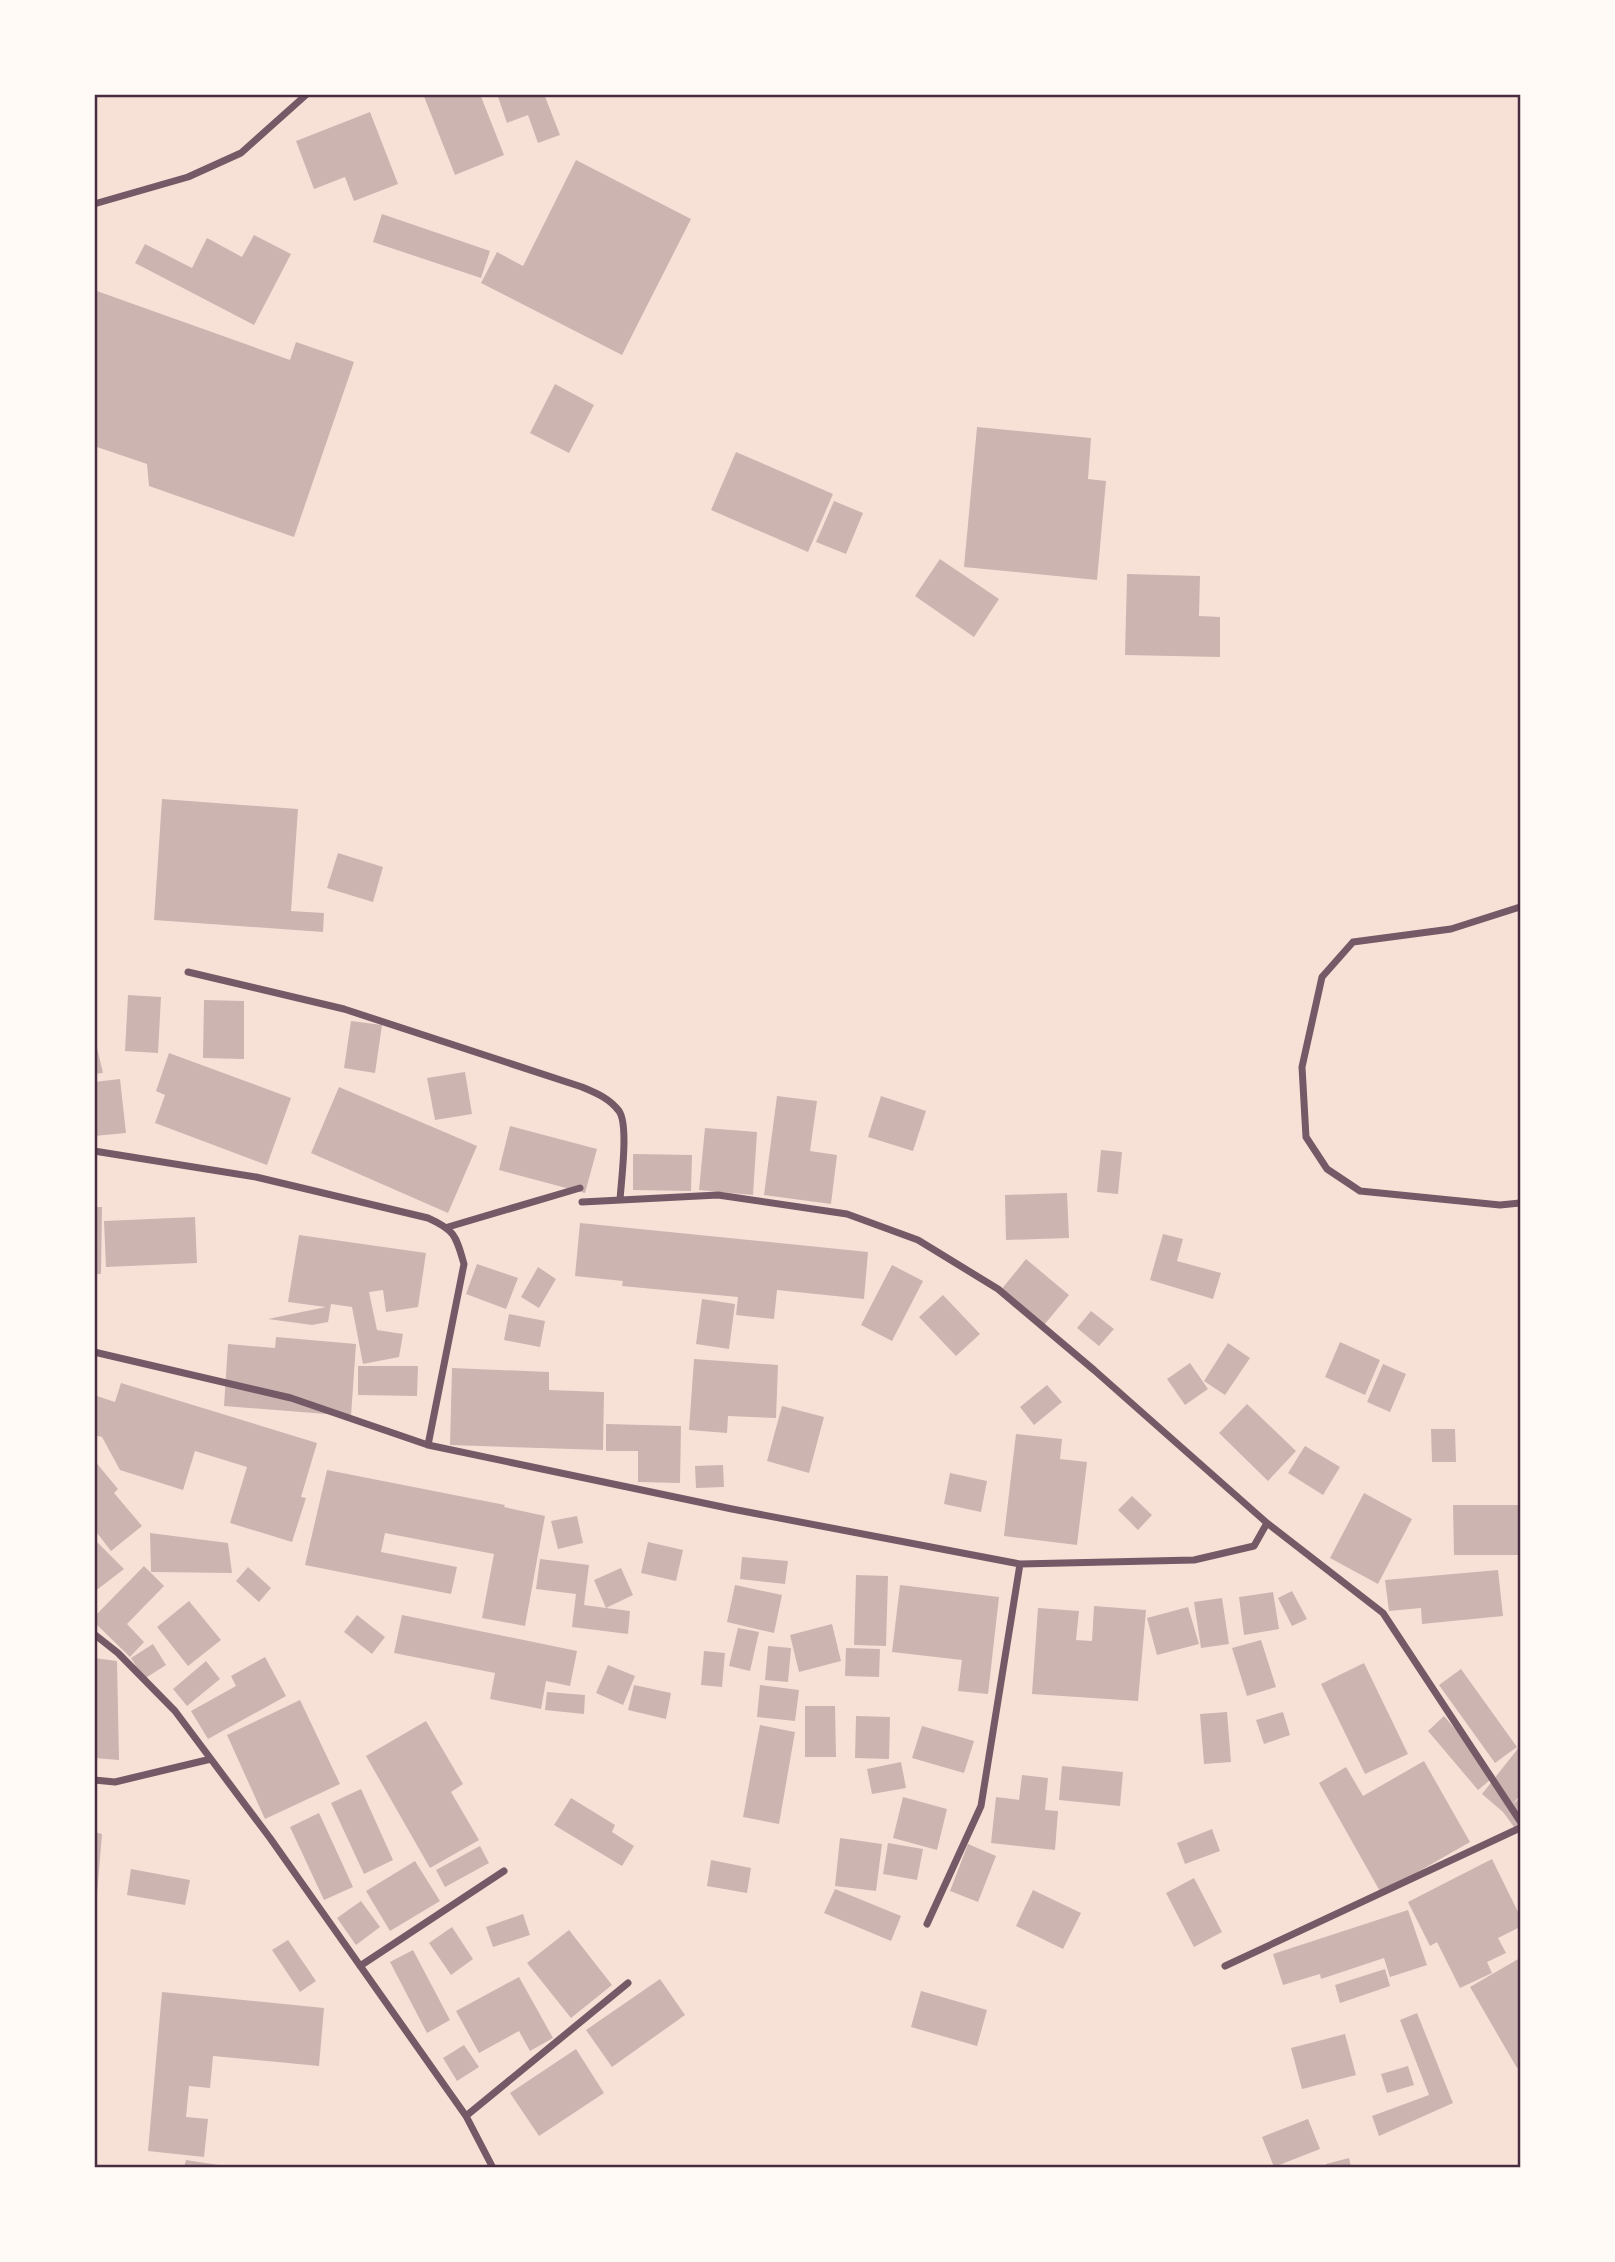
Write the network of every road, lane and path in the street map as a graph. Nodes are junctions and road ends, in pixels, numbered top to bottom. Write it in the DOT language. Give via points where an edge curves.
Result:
graph roads {
  1 [pos="307,94"];
  2 [pos="94,204"];
  3 [pos="1521,907"];
  4 [pos="188,972"];
  5 [pos="94,1151"];
  6 [pos="580,1188"];
  7 [pos="620,1200"];
  8 [pos="582,1202"];
  9 [pos="1521,1203"];
  10 [pos="448,1227"];
  11 [pos="94,1352"];
  12 [pos="428,1445"];
  13 [pos="1267,1522"];
  14 [pos="1020,1563"];
  15 [pos="94,1634"];
  16 [pos="211,1759"];
  17 [pos="94,1780"];
  18 [pos="1521,1821"];
  19 [pos="1521,1828"];
  20 [pos="504,1871"];
  21 [pos="927,1924"];
  22 [pos="360,1966"];
  23 [pos="1225,1966"];
  24 [pos="628,1983"];
  25 [pos="466,2116"];
  26 [pos="493,2168"];
  1 -- 2 [label="street" via="241,153 188,177"];
  3 -- 9 [label="street" via="1451,929 1353,942 1322,977 1302,1067 1306,1137 1327,1169 1360,1191 1500,1205"];
  4 -- 7 [label="street" via="344,1009 606,1097 621,1114"];
  5 -- 10 [label="street" via="256,1177 428,1218"];
  6 -- 10 [label="street"];
  7 -- 8 [label="street"];
  7 -- 13 [label="street" via="718,1195 847,1214 918,1240 998,1289"];
  10 -- 12 [label="street" via="464,1264"];
  11 -- 12 [label="street" via="290,1398"];
  12 -- 14 [label="street"];
  13 -- 14 [label="street" via="1254,1545 1194,1560"];
  13 -- 18 [label="street" via="1383,1613"];
  14 -- 21 [label="street" via="981,1806"];
  15 -- 16 [label="street" via="175,1711"];
  16 -- 17 [label="street" via="115,1782"];
  16 -- 22 [label="street"];
  19 -- 23 [label="street"];
  20 -- 22 [label="street"];
  22 -- 25 [label="street"];
  24 -- 25 [label="street"];
  25 -- 26 [label="street"];
}
